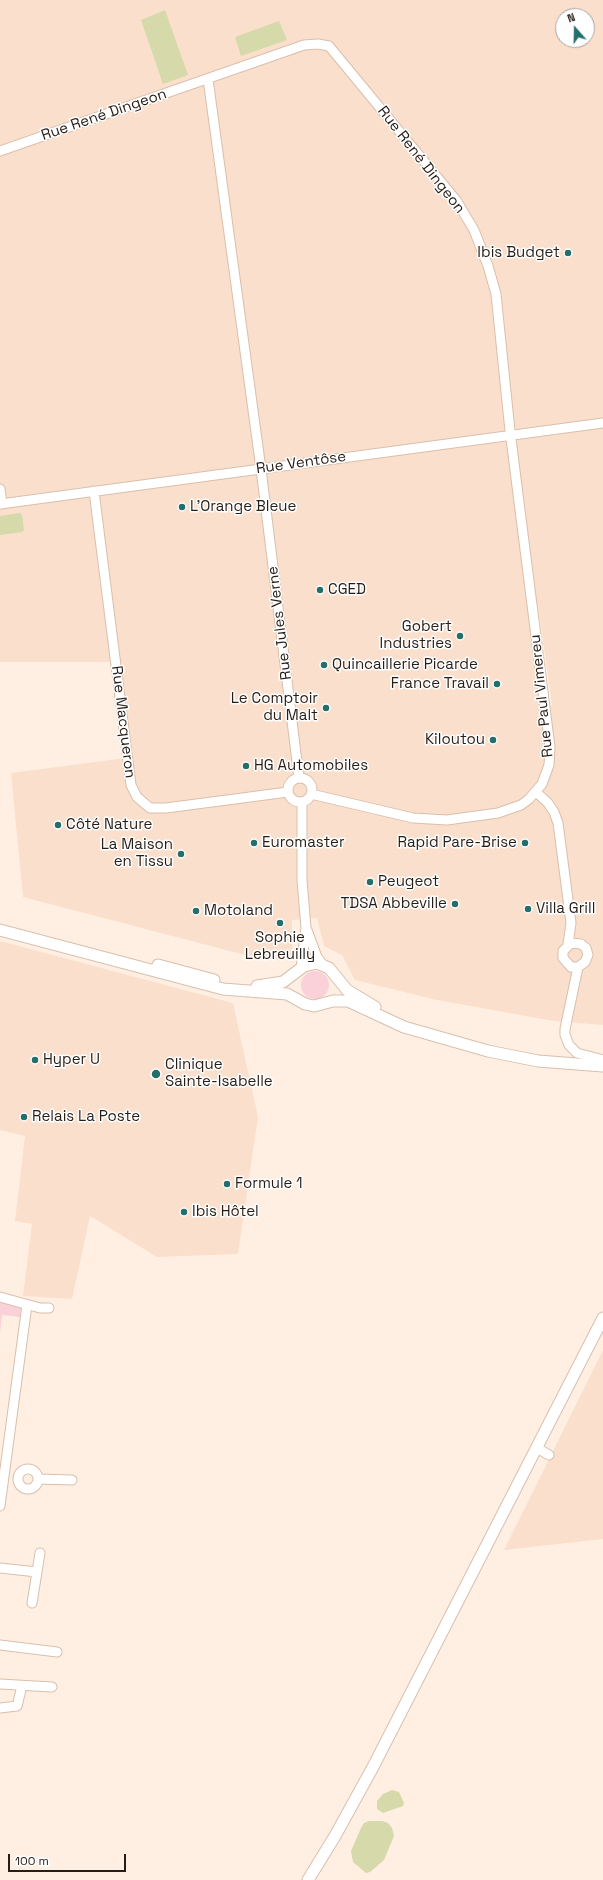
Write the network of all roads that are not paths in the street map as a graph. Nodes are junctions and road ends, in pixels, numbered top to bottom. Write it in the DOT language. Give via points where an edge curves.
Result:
graph roads {
  1 [pos="208,79"];
  2 [pos="0,151"];
  3 [pos="603,423"];
  4 [pos="510,435"];
  5 [pos="261,469"];
  6 [pos="0,489"];
  7 [pos="94,491"];
  8 [pos="1,504"];
  9 [pos="299,778"];
  10 [pos="288,792"];
  11 [pos="536,792"];
  12 [pos="312,794"];
  13 [pos="302,802"];
  14 [pos="571,923"];
  15 [pos="0,925"];
  16 [pos="306,928"];
  17 [pos="0,930"];
  18 [pos="579,943"];
  19 [pos="568,944"];
  20 [pos="323,965"];
  21 [pos="578,967"];
  22 [pos="299,971"];
  23 [pos="335,976"];
  24 [pos="299,1000"];
  25 [pos="327,1003"];
  26 [pos="426,1033"];
  27 [pos="603,1060"];
  28 [pos="603,1066"];
  29 [pos="0,1296"];
  30 [pos="27,1305"];
  31 [pos="49,1308"];
  32 [pos="603,1318"];
  33 [pos="537,1448"];
  34 [pos="550,1455"];
  35 [pos="2,1476"];
  36 [pos="18,1477"];
  37 [pos="38,1478"];
  38 [pos="72,1480"];
  39 [pos="0,1506"];
  40 [pos="40,1553"];
  41 [pos="0,1568"];
  42 [pos="37,1572"];
  43 [pos="32,1603"];
  44 [pos="0,1644"];
  45 [pos="57,1652"];
  46 [pos="0,1684"];
  47 [pos="22,1686"];
  48 [pos="52,1687"];
  49 [pos="0,1708"];
  50 [pos="308,1880"];
  1 -- 2 [label="street, Rue René Dingeon"];
  1 -- 4 [label="street, Rue René Dingeon" via="304,45 329,46 456,200 474,230 496,294"];
  1 -- 5 [label="street"];
  3 -- 4 [label="street, Rue Ventôse"];
  4 -- 5 [label="street, Rue Ventôse"];
  4 -- 11 [label="street, Rue Paul Vimereu" via="550,747 545,776"];
  5 -- 7 [label="street, Rue Ventôse"];
  5 -- 9 [label="street, Rue Jules Verne"];
  6 -- 8 [label="street"];
  7 -- 8 [label="street, Rue Ventôse"];
  7 -- 10 [label="street, Rue Macqueron" via="130,785 137,798 150,808 166,808"];
  9 -- 10 [label="street" via="292,781"];
  9 -- 12 [label="street" via="306,779 311,784"];
  10 -- 13 [label="street" via="293,800"];
  11 -- 12 [label="street, Rue Paul Vimereu" via="511,810 436,821 408,817"];
  11 -- 14 [label="street" via="548,803 556,817"];
  12 -- 13 [label="street"];
  13 -- 16 [label="street" via="302,880"];
  14 -- 18 [label="street"];
  14 -- 19 [label="street"];
  15 -- 22 [label="main road" via="235,986 272,985 283,982"];
  16 -- 20 [label="street" via="317,957"];
  16 -- 22 [label="street"];
  17 -- 24 [label="main road" via="223,989 287,994"];
  18 -- 19 [label="street"];
  18 -- 21 [label="street" via="586,948 588,955 585,962"];
  19 -- 21 [label="street" via="563,951 563,958 571,967"];
  20 -- 22 [label="main road" via="314,963"];
  20 -- 23 [label="main road"];
  21 -- 27 [label="street" via="565,1035 569,1045 577,1053"];
  22 -- 24 [label="main road" via="293,988"];
  23 -- 25 [label="main road" via="336,989"];
  23 -- 26 [label="main road" via="347,990"];
  24 -- 25 [label="main road" via="311,1006"];
  25 -- 26 [label="main road" via="348,1001 404,1027"];
  26 -- 28 [label="main road" via="488,1051 532,1059"];
  29 -- 30 [label="street"];
  30 -- 31 [label="street"];
  30 -- 35 [label="street"];
  32 -- 33 [label="main road"];
  33 -- 34 [label="street"];
  33 -- 50 [label="main road" via="354,1804"];
  35 -- 36 [label="street"];
  35 -- 39 [label="street"];
  36 -- 37 [label="street" via="29,1469 37,1474"];
  36 -- 37 [label="street" via="21,1486 30,1489 37,1483"];
  37 -- 38 [label="street"];
  40 -- 42 [label="street"];
  41 -- 42 [label="street"];
  42 -- 43 [label="street"];
  44 -- 45 [label="street"];
  46 -- 47 [label="street"];
  47 -- 48 [label="street"];
  47 -- 49 [label="street" via="17,1706"];
}
